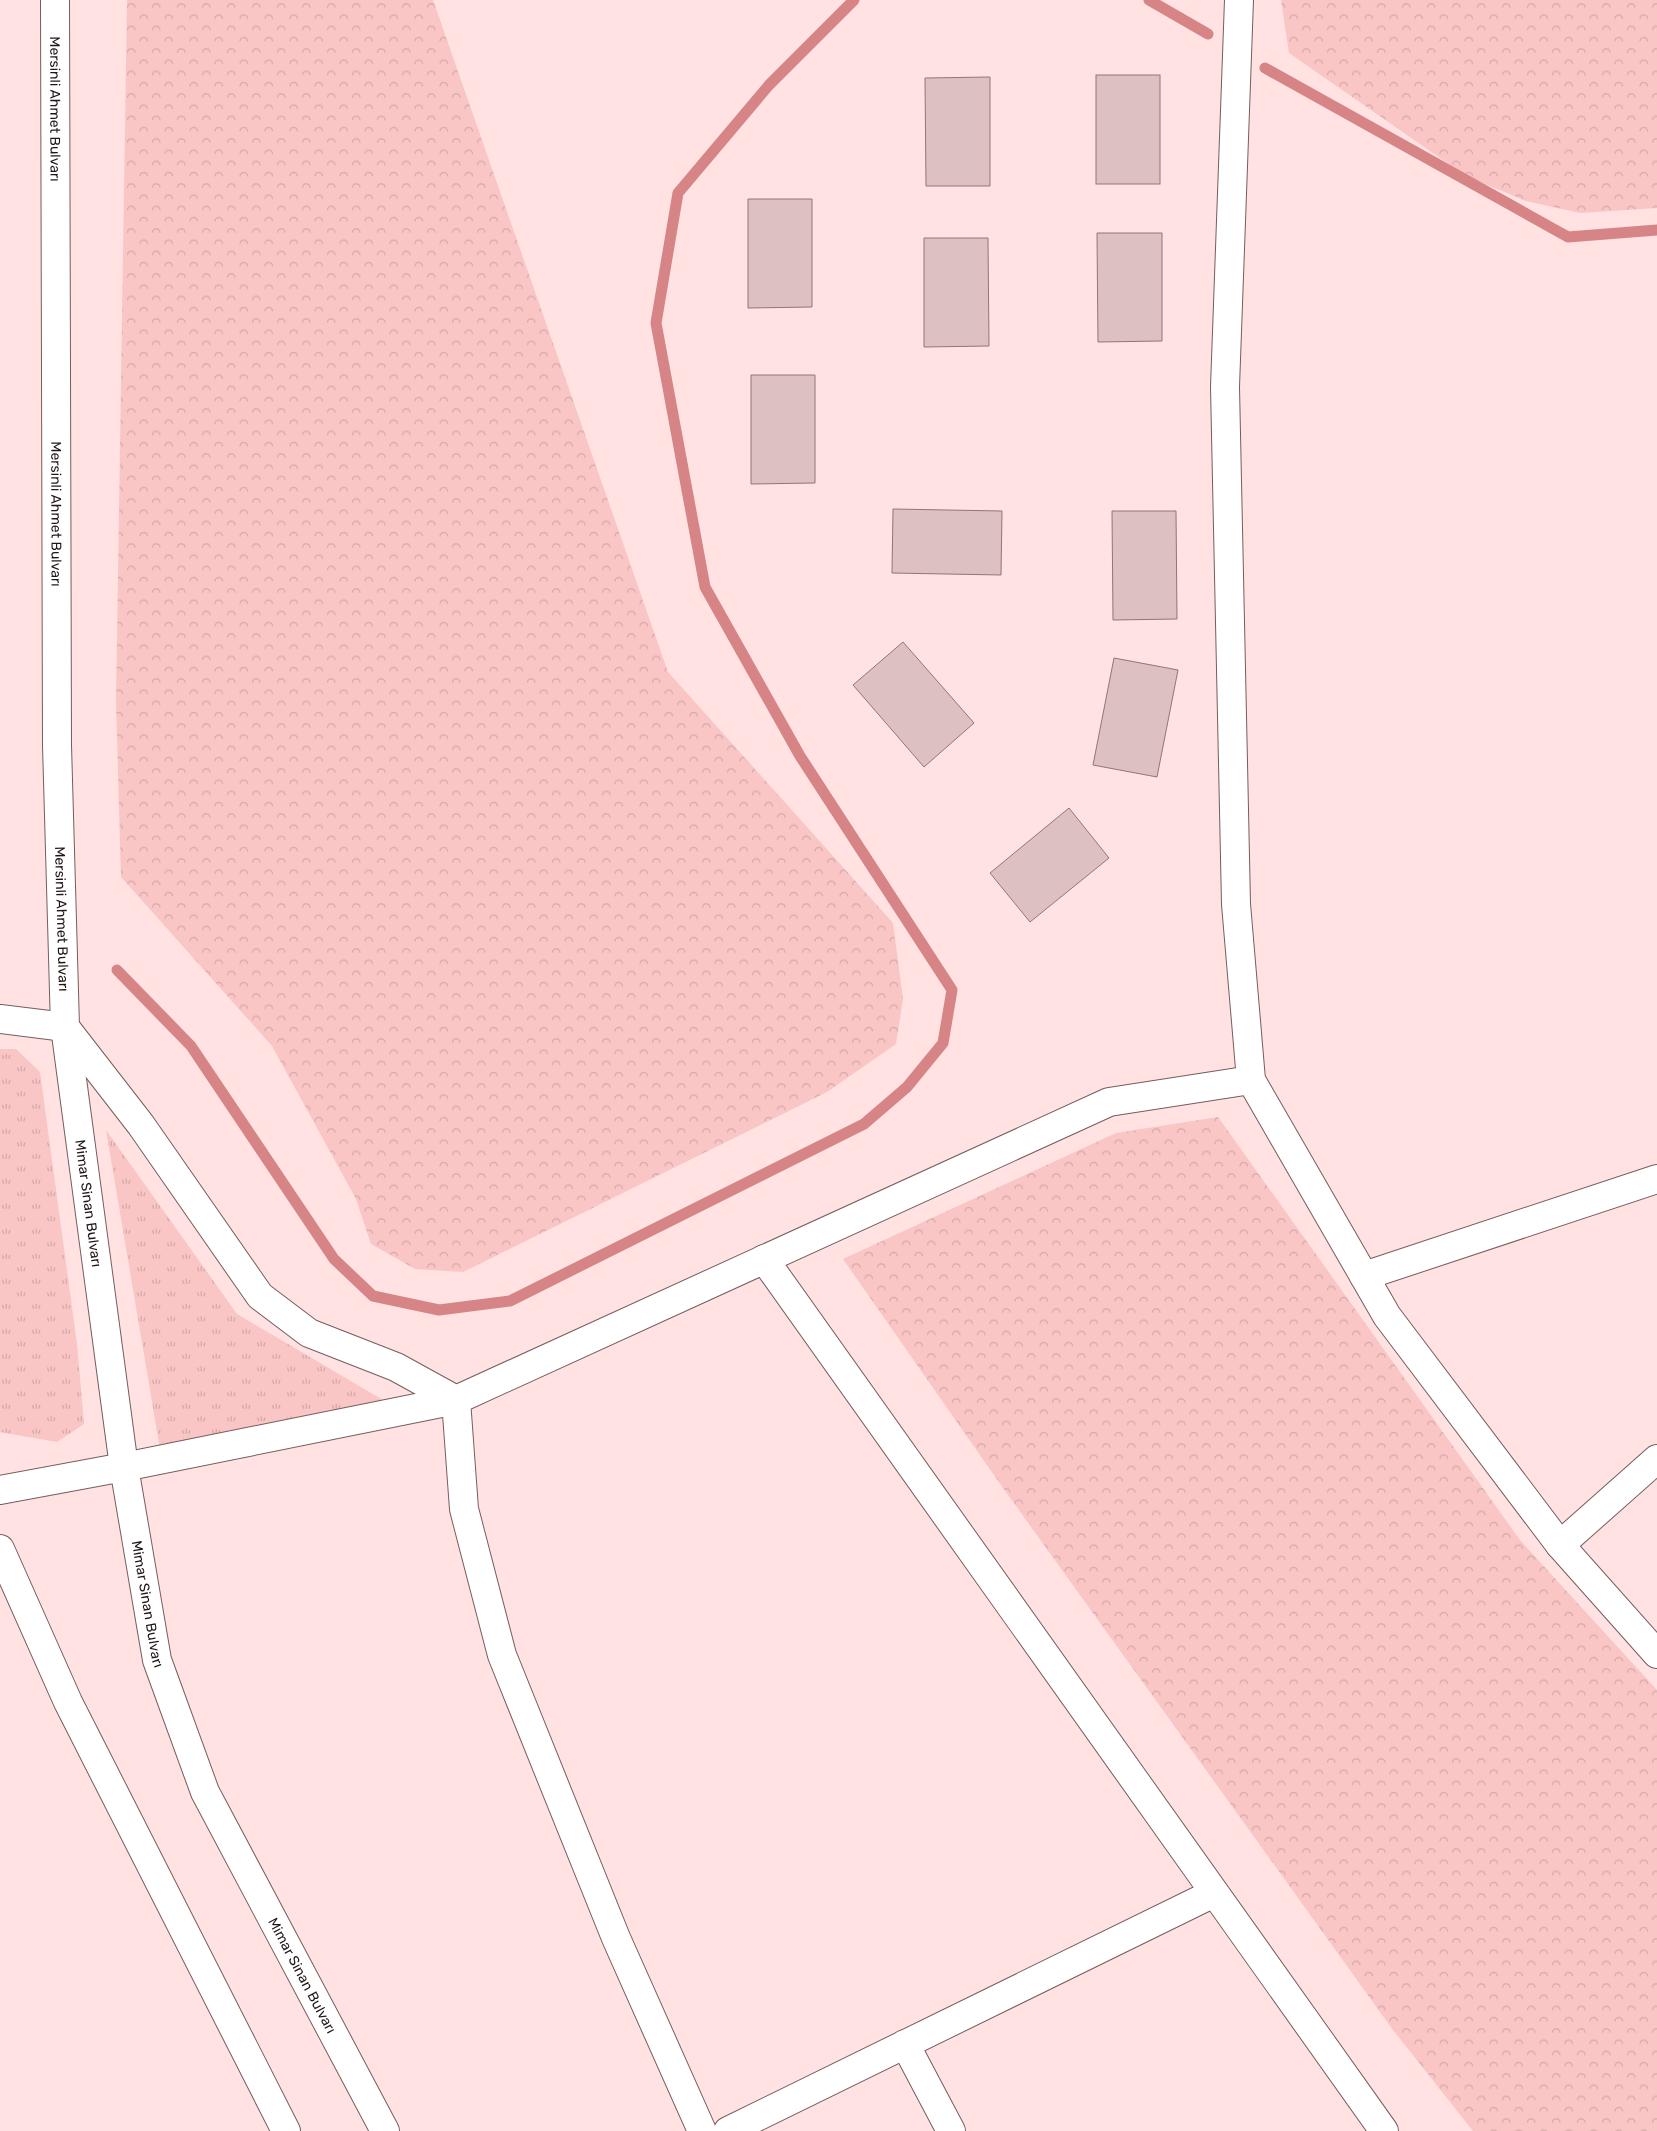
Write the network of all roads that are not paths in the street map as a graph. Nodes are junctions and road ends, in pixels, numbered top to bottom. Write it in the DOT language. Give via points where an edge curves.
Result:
graph roads {
  1 [pos="55,0"];
  2 [pos="1238,0"];
  3 [pos="0,1019"];
  4 [pos="64,1027"];
  5 [pos="1250,1080"];
  6 [pos="1657,1179"];
  7 [pos="764,1258"];
  8 [pos="1364,1276"];
  9 [pos="456,1400"];
  10 [pos="1657,1459"];
  11 [pos="124,1468"];
  12 [pos="0,1490"];
  13 [pos="1560,1545"];
  14 [pos="0,1549"];
  15 [pos="1657,1654"];
  16 [pos="1214,1893"];
  17 [pos="905,2044"];
  18 [pos="286,2131"];
  19 [pos="386,2131"];
  20 [pos="702,2131"];
  21 [pos="728,2131"];
  22 [pos="951,2131"];
  23 [pos="1384,2131"];
  1 -- 4 [label="street, Mersinli Ahmet Bulvarı" via="57,745"];
  2 -- 5 [label="street" via="1225,387 1236,904"];
  3 -- 4 [label="street"];
  4 -- 9 [label="street" via="141,1125 260,1296 309,1333 396,1367"];
  4 -- 11 [label="street, Mimar Sinan Bulvarı"];
  5 -- 7 [label="street" via="1109,1102"];
  5 -- 8 [label="street"];
  6 -- 8 [label="street"];
  7 -- 9 [label="street"];
  7 -- 16 [label="street"];
  8 -- 13 [label="street" via="1388,1316"];
  9 -- 11 [label="street"];
  9 -- 20 [label="street" via="464,1510 502,1655 616,1938"];
  10 -- 13 [label="street"];
  11 -- 12 [label="street"];
  11 -- 19 [label="street, Mimar Sinan Bulvarı" via="157,1660 204,1792"];
  13 -- 15 [label="street"];
  14 -- 18 [label="street" via="68,1702"];
  16 -- 17 [label="street"];
  16 -- 23 [label="street"];
  17 -- 21 [label="street"];
  17 -- 22 [label="street"];
}
